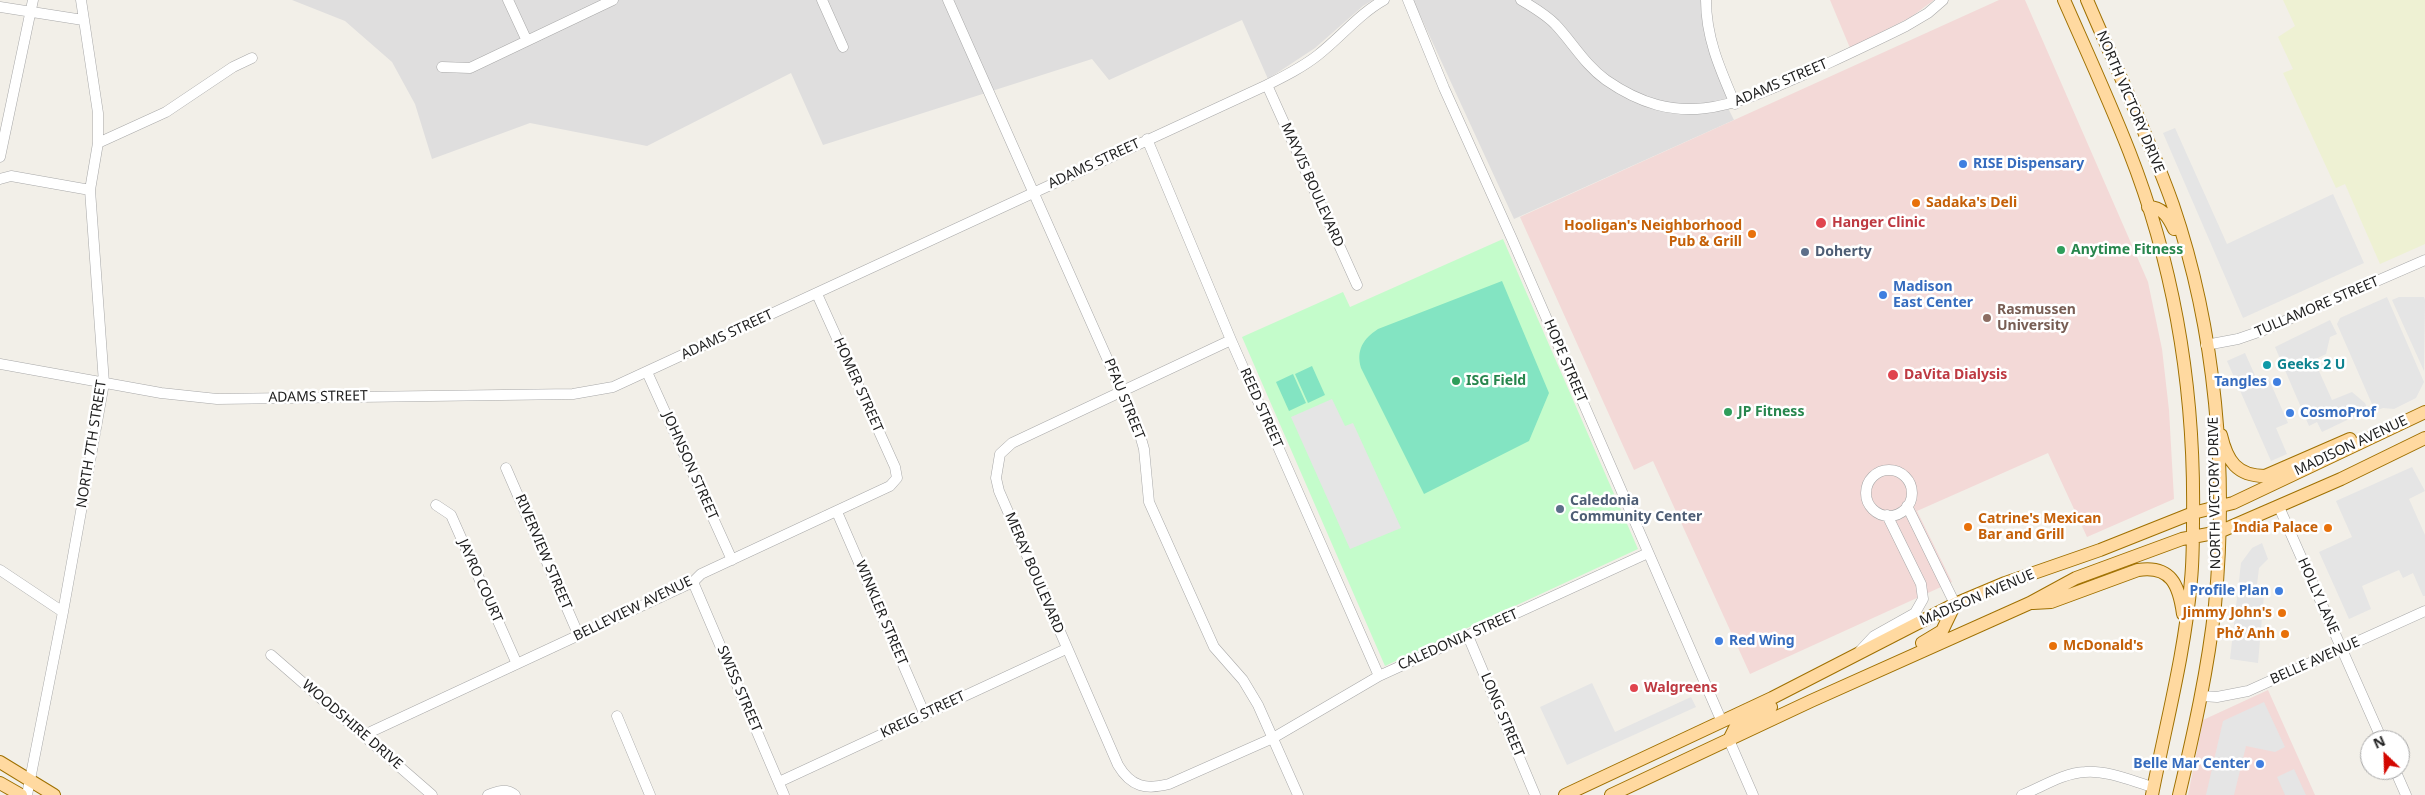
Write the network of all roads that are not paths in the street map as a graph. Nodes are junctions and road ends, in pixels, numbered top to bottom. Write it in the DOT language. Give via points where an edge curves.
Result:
graph roads {
  1 [pos="33,0"];
  2 [pos="81,0"];
  3 [pos="508,0"];
  4 [pos="613,0"];
  5 [pos="822,0"];
  6 [pos="948,0"];
  7 [pos="1384,0"];
  8 [pos="1408,0"];
  9 [pos="1521,0"];
  10 [pos="1706,0"];
  11 [pos="1943,0"];
  12 [pos="2064,0"];
  13 [pos="2086,0"];
  14 [pos="0,7"];
  15 [pos="31,11"];
  16 [pos="83,20"];
  17 [pos="527,41"];
  18 [pos="843,48"];
  19 [pos="252,58"];
  20 [pos="442,66"];
  21 [pos="1267,85"];
  22 [pos="1735,104"];
  23 [pos="1146,139"];
  24 [pos="98,143"];
  25 [pos="0,157"];
  26 [pos="0,179"];
  27 [pos="90,190"];
  28 [pos="1033,192"];
  29 [pos="2148,206"];
  30 [pos="2425,260"];
  31 [pos="1357,285"];
  32 [pos="817,294"];
  33 [pos="2197,295"];
  34 [pos="1232,340"];
  35 [pos="2206,345"];
  36 [pos="0,364"];
  37 [pos="647,372"];
  38 [pos="104,383"];
  39 [pos="1123,390"];
  40 [pos="2214,397"];
  41 [pos="2425,412"];
  42 [pos="2389,428"];
  43 [pos="2425,438"];
  44 [pos="506,468"];
  45 [pos="897,478"];
  46 [pos="436,505"];
  47 [pos="1907,506"];
  48 [pos="2279,507"];
  49 [pos="2218,508"];
  50 [pos="837,512"];
  51 [pos="2193,513"];
  52 [pos="1887,515"];
  53 [pos="2218,532"];
  54 [pos="2192,537"];
  55 [pos="1648,553"];
  56 [pos="732,560"];
  57 [pos="0,570"];
  58 [pos="693,582"];
  59 [pos="2030,603"];
  60 [pos="1955,604"];
  61 [pos="63,612"];
  62 [pos="2425,612"];
  63 [pos="2185,630"];
  64 [pos="579,636"];
  65 [pos="1468,636"];
  66 [pos="1066,649"];
  67 [pos="2341,649"];
  68 [pos="1860,651"];
  69 [pos="271,655"];
  70 [pos="517,664"];
  71 [pos="1818,675"];
  72 [pos="1379,676"];
  73 [pos="2202,696"];
  74 [pos="1812,701"];
  75 [pos="925,715"];
  76 [pos="618,716"];
  77 [pos="1722,722"];
  78 [pos="2377,730"];
  79 [pos="364,734"];
  80 [pos="1273,738"];
  81 [pos="1729,740"];
  82 [pos="0,762"];
  83 [pos="30,780"];
  84 [pos="2399,780"];
  85 [pos="779,782"];
  86 [pos="0,783"];
  87 [pos="2153,791"];
  88 [pos="21,795"];
  89 [pos="27,795"];
  90 [pos="54,795"];
  91 [pos="432,795"];
  92 [pos="488,795"];
  93 [pos="515,795"];
  94 [pos="650,795"];
  95 [pos="784,795"];
  96 [pos="1298,795"];
  97 [pos="1536,795"];
  98 [pos="1566,795"];
  99 [pos="1611,795"];
  100 [pos="1753,795"];
  101 [pos="2022,795"];
  102 [pos="2180,795"];
  103 [pos="2406,795"];
  1 -- 15 [label="street"];
  2 -- 16 [label="street, NORTH 7TH STREET"];
  3 -- 17 [label="street"];
  4 -- 17 [label="street"];
  5 -- 18 [label="street"];
  6 -- 28 [label="street, PFAU STREET"];
  7 -- 21 [label="street, ADAMS STREET" via="1319,55"];
  8 -- 55 [label="street, HOPE STREET"];
  9 -- 22 [label="street, ADAMS STREET" via="1555,24 1583,59 1605,79 1630,95 1654,106 1693,110"];
  10 -- 22 [label="street" via="1712,51"];
  11 -- 22 [label="street, ADAMS STREET" via="1906,26"];
  12 -- 29 [label="main road, NORTH VICTORY DRIVE" via="2130,152"];
  13 -- 33 [label="main road, NORTH VICTORY DRIVE" via="2170,197"];
  14 -- 15 [label="street"];
  15 -- 16 [label="street"];
  15 -- 25 [label="street"];
  16 -- 24 [label="street, NORTH 7TH STREET" via="98,113"];
  17 -- 20 [label="street" via="470,68"];
  19 -- 24 [label="street" via="232,67 166,112"];
  21 -- 23 [label="street, ADAMS STREET"];
  21 -- 31 [label="street, MAYVIS BOULEVARD"];
  23 -- 28 [label="street, ADAMS STREET"];
  23 -- 34 [label="street, REED STREET"];
  24 -- 27 [label="street, NORTH 7TH STREET"];
  26 -- 27 [label="street" via="11,176"];
  27 -- 38 [label="street, NORTH 7TH STREET"];
  28 -- 32 [label="street, ADAMS STREET"];
  28 -- 39 [label="street, PFAU STREET"];
  29 -- 33 [label="main road" via="2156,207 2169,218"];
  29 -- 51 [label="main road, NORTH VICTORY DRIVE" via="2170,289 2187,380"];
  30 -- 35 [label="street, TULLAMORE STREET" via="2264,330"];
  32 -- 37 [label="street, ADAMS STREET"];
  32 -- 45 [label="street, HOMER STREET" via="895,467"];
  33 -- 35 [label="main road, NORTH VICTORY DRIVE"];
  34 -- 39 [label="street, MERAY BOULEVARD"];
  34 -- 72 [label="street, REED STREET"];
  35 -- 40 [label="main road, NORTH VICTORY DRIVE"];
  36 -- 38 [label="street, ADAMS STREET"];
  37 -- 38 [label="street, ADAMS STREET" via="613,387 573,394 217,399"];
  37 -- 56 [label="street, JOHNSON STREET"];
  38 -- 61 [label="street, NORTH 7TH STREET"];
  39 -- 66 [label="street, MERAY BOULEVARD" via="1012,443 1000,454 996,478 999,491"];
  39 -- 80 [label="street, PFAU STREET" via="1144,449 1149,502 1214,647 1242,680"];
  40 -- 42 [label="main road" via="2228,456 2242,471 2254,476 2265,476 2339,442"];
  40 -- 49 [label="main road, NORTH VICTORY DRIVE"];
  41 -- 42 [label="main road, MADISON AVENUE"];
  42 -- 49 [label="main road, MADISON AVENUE"];
  43 -- 48 [label="main road, MADISON AVENUE"];
  44 -- 64 [label="street, RIVERVIEW STREET"];
  45 -- 50 [label="street, BELLEVIEW AVENUE" via="890,486"];
  46 -- 70 [label="street, JAYRO COURT" via="451,514"];
  47 -- 52 [label="street" via="1898,513"];
  47 -- 52 [label="street" via="1912,488 1905,476 1893,470 1878,472 1869,482 1866,495 1871,507"];
  47 -- 60 [label="street"];
  48 -- 53 [label="main road, MADISON AVENUE"];
  48 -- 67 [label="street, HOLLY LANE"];
  49 -- 51 [label="main road, MADISON AVENUE"];
  49 -- 53 [label="main road, NORTH VICTORY DRIVE"];
  50 -- 56 [label="street, BELLEVIEW AVENUE"];
  50 -- 75 [label="street, WINKLER STREET"];
  51 -- 54 [label="main road, NORTH VICTORY DRIVE"];
  51 -- 60 [label="main road, MADISON AVENUE" via="2100,550 2005,582"];
  52 -- 68 [label="street" via="1921,584 1923,598 1915,613 1874,636"];
  53 -- 54 [label="main road, MADISON AVENUE"];
  53 -- 73 [label="main road, NORTH VICTORY DRIVE" via="2215,604"];
  54 -- 59 [label="main road, MADISON AVENUE" via="2076,578"];
  54 -- 63 [label="main road, NORTH VICTORY DRIVE"];
  55 -- 65 [label="street, CALEDONIA STREET"];
  55 -- 77 [label="street, HOPE STREET"];
  56 -- 58 [label="street, BELLEVIEW AVENUE" via="701,574"];
  57 -- 61 [label="street"];
  58 -- 64 [label="street, BELLEVIEW AVENUE"];
  58 -- 85 [label="street, SWISS STREET"];
  59 -- 63 [label="main road" via="2051,602 2138,570 2156,569 2166,574 2176,586"];
  59 -- 74 [label="main road, MADISON AVENUE"];
  60 -- 68 [label="main road, MADISON AVENUE"];
  60 -- 74 [label="main road" via="1947,623 1934,636"];
  61 -- 83 [label="street, NORTH 7TH STREET"];
  62 -- 67 [label="street, BELLE AVENUE"];
  63 -- 87 [label="main road, NORTH VICTORY DRIVE"];
  64 -- 70 [label="street, BELLEVIEW AVENUE"];
  65 -- 72 [label="street, CALEDONIA STREET"];
  65 -- 97 [label="street, LONG STREET"];
  66 -- 75 [label="street, KREIG STREET"];
  66 -- 80 [label="street, MERAY BOULEVARD" via="1118,765 1125,777 1139,786 1153,788 1169,784"];
  67 -- 73 [label="street, BELLE AVENUE" via="2248,691 2217,697"];
  67 -- 78 [label="street, HOLLY LANE"];
  68 -- 71 [label="main road, MADISON AVENUE"];
  69 -- 79 [label="street, WOODSHIRE DRIVE"];
  70 -- 79 [label="street, BELLEVIEW AVENUE"];
  71 -- 77 [label="main road, MADISON AVENUE"];
  71 -- 81 [label="main road" via="1791,696 1735,728"];
  72 -- 80 [label="street, CALEDONIA STREET"];
  73 -- 102 [label="main road, NORTH VICTORY DRIVE"];
  74 -- 81 [label="main road, MADISON AVENUE"];
  75 -- 85 [label="street, KREIG STREET"];
  76 -- 94 [label="street"];
  77 -- 98 [label="main road, MADISON AVENUE"];
  79 -- 91 [label="street, WOODSHIRE DRIVE"];
  80 -- 96 [label="street, PFAU STREET"];
  81 -- 99 [label="main road, MADISON AVENUE"];
  81 -- 100 [label="street"];
  82 -- 83 [label="main road"];
  83 -- 89 [label="street, NORTH 7TH STREET"];
  83 -- 90 [label="main road"];
  84 -- 103 [label="street"];
  85 -- 95 [label="street, SWISS STREET"];
  86 -- 88 [label="main road"];
  87 -- 101 [label="street" via="2102,773 2085,772"];
  92 -- 93 [label="street" via="510,791"];
}
